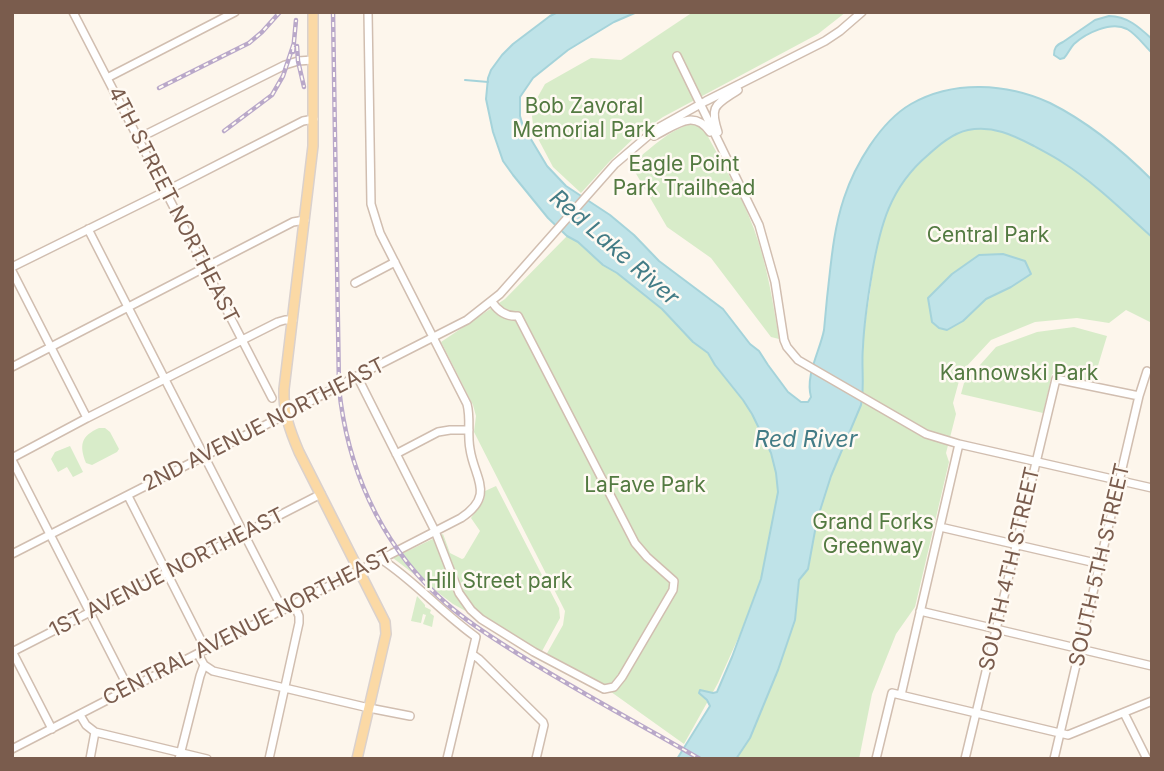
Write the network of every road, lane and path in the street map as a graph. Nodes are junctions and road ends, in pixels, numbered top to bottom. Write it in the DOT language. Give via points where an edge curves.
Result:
graph roads {
  1 [pos="73,12"];
  2 [pos="235,12"];
  3 [pos="313,12"];
  4 [pos="368,12"];
  5 [pos="862,12"];
  6 [pos="677,56"];
  7 [pos="313,60"];
  8 [pos="758,75"];
  9 [pos="107,78"];
  10 [pos="700,105"];
  11 [pos="314,120"];
  12 [pos="664,128"];
  13 [pos="139,138"];
  14 [pos="726,156"];
  15 [pos="166,191"];
  16 [pos="305,220"];
  17 [pos="88,229"];
  18 [pos="395,262"];
  19 [pos="205,266"];
  20 [pos="12,269"];
  21 [pos="355,283"];
  22 [pos="492,302"];
  23 [pos="128,306"];
  24 [pos="293,320"];
  25 [pos="434,338"];
  26 [pos="242,340"];
  27 [pos="51,346"];
  28 [pos="12,367"];
  29 [pos="357,376"];
  30 [pos="165,378"];
  31 [pos="1152,381"];
  32 [pos="1139,396"];
  33 [pos="272,398"];
  34 [pos="285,415"];
  35 [pos="87,418"];
  36 [pos="470,430"];
  37 [pos="959,444"];
  38 [pos="396,454"];
  39 [pos="204,456"];
  40 [pos="12,459"];
  41 [pos="1036,461"];
  42 [pos="1119,480"];
  43 [pos="1152,488"];
  44 [pos="321,494"];
  45 [pos="128,496"];
  46 [pos="940,527"];
  47 [pos="435,531"];
  48 [pos="244,533"];
  49 [pos="51,535"];
  50 [pos="1016,545"];
  51 [pos="12,554"];
  52 [pos="381,559"];
  53 [pos="1100,564"];
  54 [pos="360,570"];
  55 [pos="167,573"];
  56 [pos="294,604"];
  57 [pos="283,610"];
  58 [pos="920,611"];
  59 [pos="90,613"];
  60 [pos="996,629"];
  61 [pos="1080,649"];
  62 [pos="206,650"];
  63 [pos="12,652"];
  64 [pos="198,654"];
  65 [pos="472,654"];
  66 [pos="204,665"];
  67 [pos="1152,666"];
  68 [pos="284,688"];
  69 [pos="129,689"];
  70 [pos="896,694"];
  71 [pos="1152,701"];
  72 [pos="369,708"];
  73 [pos="976,713"];
  74 [pos="1124,713"];
  75 [pos="80,715"];
  76 [pos="410,716"];
  77 [pos="52,729"];
  78 [pos="96,732"];
  79 [pos="1060,733"];
  80 [pos="12,749"];
  81 [pos="180,756"];
  82 [pos="90,759"];
  83 [pos="206,759"];
  84 [pos="269,759"];
  85 [pos="357,759"];
  86 [pos="447,759"];
  87 [pos="536,759"];
  88 [pos="876,759"];
  89 [pos="965,759"];
  90 [pos="1054,759"];
  91 [pos="1147,759"];
  1 -- 9 [label="street, 4TH STREET NORTHEAST"];
  2 -- 9 [label="street"];
  3 -- 7 [label="main road"];
  4 -- 18 [label="street" via="370,193 377,224"];
  5 -- 8 [label="street" via="825,41"];
  6 -- 10 [label="street"];
  7 -- 11 [label="main road"];
  7 -- 13 [label="street" via="285,65"];
  8 -- 10 [label="street"];
  8 -- 14 [label="street" via="714,109"];
  9 -- 13 [label="street, 4TH STREET NORTHEAST"];
  10 -- 12 [label="street"];
  10 -- 14 [label="street"];
  11 -- 15 [label="street" via="303,121"];
  11 -- 16 [label="main road"];
  12 -- 14 [label="street" via="700,121"];
  12 -- 22 [label="street, 2ND AVENUE NORTHEAST" via="615,164"];
  13 -- 15 [label="street, 4TH STREET NORTHEAST"];
  14 -- 37 [label="street" via="759,225 787,347 797,360 926,434"];
  15 -- 17 [label="street"];
  15 -- 19 [label="street, 4TH STREET NORTHEAST"];
  16 -- 19 [label="street"];
  16 -- 24 [label="main road"];
  17 -- 20 [label="street"];
  17 -- 23 [label="street"];
  18 -- 21 [label="street"];
  18 -- 25 [label="street"];
  19 -- 23 [label="street"];
  19 -- 26 [label="street, 4TH STREET NORTHEAST"];
  20 -- 27 [label="street"];
  22 -- 25 [label="street, 2ND AVENUE NORTHEAST"];
  22 -- 47 [label="street" via="504,313 518,316 635,543 674,581 673,590 622,677 614,687 604,689 481,620 459,593"];
  23 -- 27 [label="street"];
  23 -- 30 [label="street"];
  24 -- 26 [label="street" via="278,322"];
  24 -- 34 [label="main road"];
  25 -- 29 [label="street, 2ND AVENUE NORTHEAST"];
  25 -- 36 [label="street" via="465,399"];
  26 -- 30 [label="street"];
  26 -- 33 [label="street, 4TH STREET NORTHEAST"];
  27 -- 28 [label="street"];
  27 -- 35 [label="street"];
  29 -- 34 [label="street, 2ND AVENUE NORTHEAST"];
  29 -- 38 [label="street"];
  30 -- 35 [label="street"];
  30 -- 39 [label="street"];
  31 -- 32 [label="street, SOUTH 5TH STREET" via="1147,371"];
  32 -- 41 [label="street, SOUTH 4TH STREET" via="1056,379"];
  32 -- 42 [label="street, SOUTH 5TH STREET"];
  34 -- 39 [label="street, 2ND AVENUE NORTHEAST"];
  34 -- 44 [label="main road"];
  35 -- 40 [label="street"];
  36 -- 38 [label="street" via="438,432"];
  36 -- 47 [label="street, CENTRAL AVENUE NORTHEAST" via="470,453 481,485 478,499 467,513"];
  37 -- 41 [label="street"];
  37 -- 46 [label="street"];
  38 -- 47 [label="street"];
  39 -- 45 [label="street, 2ND AVENUE NORTHEAST"];
  39 -- 48 [label="street"];
  40 -- 49 [label="street"];
  41 -- 42 [label="street"];
  41 -- 50 [label="street, SOUTH 4TH STREET"];
  42 -- 43 [label="street"];
  42 -- 53 [label="street, SOUTH 5TH STREET"];
  44 -- 48 [label="street, 1ST AVENUE NORTHEAST"];
  44 -- 54 [label="main road"];
  45 -- 49 [label="street, 2ND AVENUE NORTHEAST"];
  45 -- 55 [label="street"];
  46 -- 50 [label="street"];
  46 -- 58 [label="street"];
  47 -- 52 [label="street, CENTRAL AVENUE NORTHEAST"];
  48 -- 55 [label="street, 1ST AVENUE NORTHEAST"];
  48 -- 57 [label="street"];
  49 -- 51 [label="street, 2ND AVENUE NORTHEAST"];
  49 -- 59 [label="street"];
  50 -- 53 [label="street"];
  50 -- 60 [label="street, SOUTH 4TH STREET"];
  52 -- 54 [label="street, CENTRAL AVENUE NORTHEAST"];
  52 -- 65 [label="street" via="476,637"];
  53 -- 61 [label="street, SOUTH 5TH STREET"];
  54 -- 56 [label="street, CENTRAL AVENUE NORTHEAST"];
  54 -- 72 [label="main road" via="386,628"];
  55 -- 59 [label="street, 1ST AVENUE NORTHEAST"];
  55 -- 62 [label="street"];
  56 -- 57 [label="street, CENTRAL AVENUE NORTHEAST"];
  56 -- 68 [label="street" via="299,623"];
  57 -- 62 [label="street, CENTRAL AVENUE NORTHEAST"];
  58 -- 60 [label="street"];
  58 -- 70 [label="street"];
  59 -- 63 [label="street, 1ST AVENUE NORTHEAST"];
  59 -- 69 [label="street"];
  60 -- 61 [label="street"];
  60 -- 73 [label="street, SOUTH 4TH STREET"];
  61 -- 67 [label="street"];
  61 -- 79 [label="street, SOUTH 5TH STREET"];
  62 -- 64 [label="street, CENTRAL AVENUE NORTHEAST"];
  63 -- 77 [label="street"];
  64 -- 66 [label="street"];
  64 -- 69 [label="street, CENTRAL AVENUE NORTHEAST"];
  65 -- 86 [label="street"];
  65 -- 87 [label="street" via="544,725"];
  66 -- 68 [label="street" via="218,673"];
  66 -- 81 [label="street"];
  68 -- 72 [label="street"];
  68 -- 84 [label="street"];
  69 -- 75 [label="street, CENTRAL AVENUE NORTHEAST"];
  70 -- 73 [label="street"];
  70 -- 88 [label="street"];
  71 -- 74 [label="street"];
  72 -- 76 [label="street"];
  72 -- 85 [label="main road"];
  73 -- 79 [label="street"];
  73 -- 89 [label="street, SOUTH 4TH STREET"];
  74 -- 79 [label="street" via="1068,735"];
  74 -- 91 [label="street"];
  75 -- 77 [label="street, CENTRAL AVENUE NORTHEAST"];
  75 -- 78 [label="street"];
  77 -- 80 [label="street, CENTRAL AVENUE NORTHEAST"];
  78 -- 81 [label="street"];
  78 -- 82 [label="street"];
  79 -- 90 [label="street, SOUTH 5TH STREET"];
  81 -- 83 [label="street"];
}
